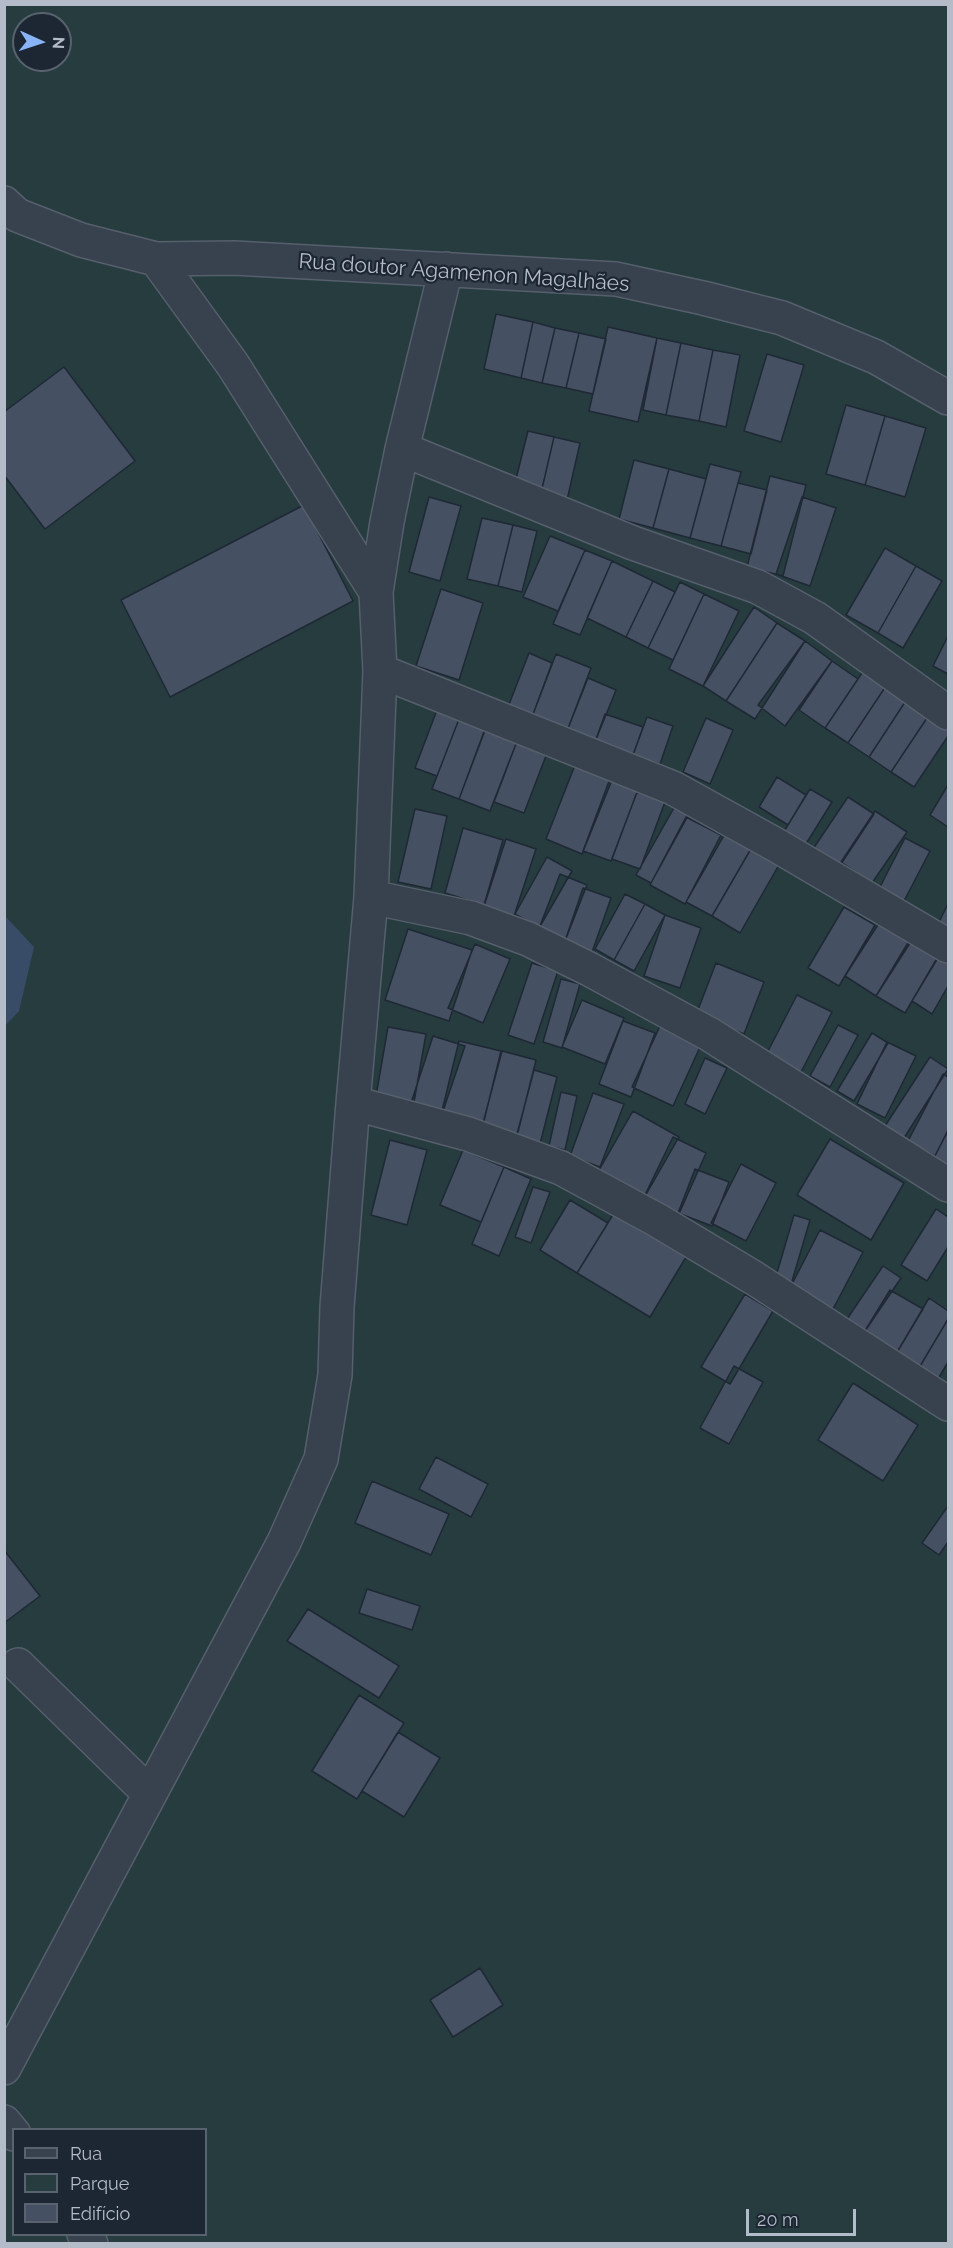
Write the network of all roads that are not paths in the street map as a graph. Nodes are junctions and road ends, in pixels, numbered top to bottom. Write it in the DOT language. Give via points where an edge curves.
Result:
graph roads {
  1 [pos="4,203"];
  2 [pos="156,259"];
  3 [pos="446,269"];
  4 [pos="948,398"];
  5 [pos="402,449"];
  6 [pos="376,592"];
  7 [pos="380,671"];
  8 [pos="948,713"];
  9 [pos="371,897"];
  10 [pos="948,946"];
  11 [pos="353,1103"];
  12 [pos="948,1185"];
  13 [pos="948,1404"];
  14 [pos="18,1665"];
  15 [pos="150,1794"];
  16 [pos="4,2068"];
  1 -- 2 [label="street, Rua doutor Agamenon Magalhães" via="17,215 81,240"];
  2 -- 3 [label="street, Rua doutor Agamenon Magalhães" via="234,258"];
  2 -- 6 [label="street" via="233,365"];
  3 -- 4 [label="street, Rua doutor Agamenon Magalhães" via="616,279 782,318 876,357"];
  3 -- 5 [label="street"];
  5 -- 6 [label="street"];
  5 -- 8 [label="street" via="633,543 758,587 815,618"];
  6 -- 7 [label="street"];
  7 -- 9 [label="street"];
  7 -- 10 [label="street" via="673,788"];
  9 -- 11 [label="street"];
  9 -- 12 [label="street" via="471,918 528,939 589,969 709,1034"];
  11 -- 13 [label="street" via="468,1134 561,1168 754,1278"];
  11 -- 15 [label="street" via="335,1375 321,1459 284,1542"];
  14 -- 15 [label="street"];
  15 -- 16 [label="street"];
}
